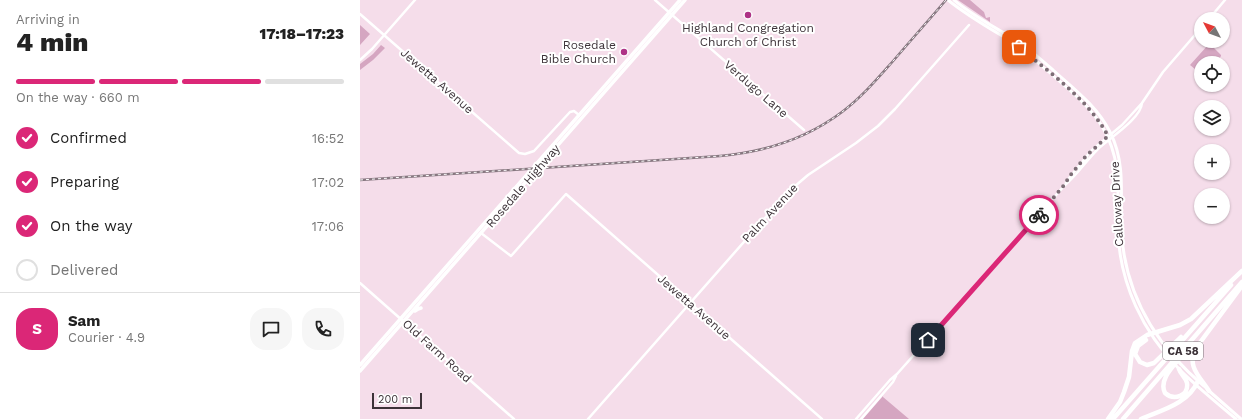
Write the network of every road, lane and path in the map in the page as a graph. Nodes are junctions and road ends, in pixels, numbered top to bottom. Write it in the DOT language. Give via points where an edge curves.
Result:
graph roads {
  1 [pos="415,0"];
  2 [pos="655,0"];
  3 [pos="680,0"];
  4 [pos="685,0"];
  5 [pos="948,0"];
  6 [pos="954,0"];
  7 [pos="1226,0"];
  8 [pos="1215,12"];
  9 [pos="360,14"];
  10 [pos="670,14"];
  11 [pos="969,25"];
  12 [pos="384,36"];
  13 [pos="1194,36"];
  14 [pos="360,60"];
  15 [pos="625,66"];
  16 [pos="1061,83"];
  17 [pos="1078,92"];
  18 [pos="1080,99"];
  19 [pos="1095,109"];
  20 [pos="581,117"];
  21 [pos="804,130"];
  22 [pos="1108,136"];
  23 [pos="1112,136"];
  24 [pos="1109,140"];
  25 [pos="1086,156"];
  26 [pos="1078,172"];
  27 [pos="1065,184"];
  28 [pos="1120,187"];
  29 [pos="480,232"];
  30 [pos="443,271"];
  31 [pos="1242,271"];
  32 [pos="1242,282"];
  33 [pos="360,283"];
  34 [pos="1242,286"];
  35 [pos="427,294"];
  36 [pos="690,303"];
  37 [pos="1210,307"];
  38 [pos="421,308"];
  39 [pos="1218,310"];
  40 [pos="404,319"];
  41 [pos="1152,334"];
  42 [pos="380,343"];
  43 [pos="369,360"];
  44 [pos="360,365"];
  45 [pos="1180,367"];
  46 [pos="360,371"];
  47 [pos="898,374"];
  48 [pos="1197,383"];
  49 [pos="885,386"];
  50 [pos="1209,391"];
  51 [pos="877,400"];
  52 [pos="870,403"];
  53 [pos="514,419"];
  54 [pos="588,419"];
  55 [pos="822,419"];
  56 [pos="856,419"];
  57 [pos="861,419"];
  58 [pos="1108,419"];
  59 [pos="1113,419"];
  60 [pos="1123,419"];
  61 [pos="1141,419"];
  62 [pos="1236,419"];
  63 [pos="1241,419"];
  1 -- 12 [label="street"];
  2 -- 10 [label="street, Verdugo Lane"];
  3 -- 10 [label="main road, Rosedale Highway"];
  4 -- 10 [label="main road, Rosedale Highway"];
  5 -- 16 [label="main road, Calloway Drive" via="979,23 1019,47"];
  6 -- 17 [label="main road, Calloway Drive" via="1022,44"];
  7 -- 8 [label="street"];
  9 -- 12 [label="street, Jewetta Avenue"];
  10 -- 15 [label="main road, Rosedale Highway"];
  10 -- 15 [label="main road, Rosedale Highway"];
  10 -- 21 [label="street, Verdugo Lane"];
  11 -- 36 [label="street, Palm Avenue" via="883,122 787,193"];
  12 -- 14 [label="street"];
  12 -- 20 [label="street, Jewetta Avenue" via="513,149 522,154 532,152 570,112 574,111"];
  13 -- 23 [label="street" via="1163,72 1142,103"];
  15 -- 20 [label="main road, Rosedale Highway"];
  15 -- 20 [label="main road, Rosedale Highway"];
  16 -- 17 [label="main road"];
  16 -- 18 [label="main road, Calloway Drive"];
  17 -- 19 [label="main road, Calloway Drive"];
  18 -- 19 [label="main road"];
  18 -- 22 [label="main road, Calloway Drive"];
  19 -- 23 [label="main road, Calloway Drive"];
  20 -- 29 [label="main road, Rosedale Highway"];
  20 -- 29 [label="main road, Rosedale Highway" via="536,164"];
  22 -- 23 [label="street"];
  22 -- 24 [label="main road, Calloway Drive"];
  22 -- 25 [label="street"];
  23 -- 24 [label="street"];
  23 -- 28 [label="main road, Calloway Drive" via="1120,163"];
  24 -- 26 [label="street"];
  24 -- 28 [label="main road, Calloway Drive"];
  25 -- 26 [label="street"];
  25 -- 27 [label="street"];
  26 -- 27 [label="street"];
  27 -- 47 [label="street"];
  28 -- 41 [label="main road, Calloway Drive" via="1122,239 1127,268"];
  28 -- 41 [label="main road, Calloway Drive" via="1118,235 1124,271 1131,295"];
  29 -- 30 [label="main road, Rosedale Highway"];
  29 -- 35 [label="main road, Rosedale Highway"];
  29 -- 36 [label="street, Jewetta Avenue" via="511,256 566,194"];
  30 -- 35 [label="main road"];
  30 -- 40 [label="main road, Rosedale Highway"];
  31 -- 37 [label="highway, CA 58"];
  31 -- 41 [label="highway" via="1191,319"];
  32 -- 39 [label="highway, CA 58"];
  33 -- 40 [label="street, Old Farm Road"];
  34 -- 50 [label="highway" via="1193,355 1194,370"];
  35 -- 40 [label="main road, Rosedale Highway"];
  36 -- 54 [label="street, Palm Avenue"];
  36 -- 55 [label="street, Jewetta Avenue"];
  37 -- 41 [label="highway" via="1156,362 1145,364 1137,358 1136,349"];
  37 -- 59 [label="highway, CA 58"];
  38 -- 40 [label="main road"];
  39 -- 45 [label="highway" via="1164,380 1164,392 1172,397 1179,397 1187,388"];
  39 -- 60 [label="highway, CA 58"];
  40 -- 42 [label="main road, Rosedale Highway"];
  40 -- 43 [label="main road, Rosedale Highway"];
  40 -- 53 [label="street, Old Farm Road"];
  41 -- 45 [label="main road, Calloway Drive"];
  41 -- 45 [label="main road, Calloway Drive" via="1159,346"];
  41 -- 58 [label="highway" via="1137,341 1133,346 1129,377 1124,392"];
  42 -- 43 [label="main road"];
  42 -- 44 [label="main road, Rosedale Highway"];
  43 -- 46 [label="main road, Rosedale Highway"];
  45 -- 48 [label="main road, Calloway Drive"];
  47 -- 49 [label="street"];
  47 -- 51 [label="street"];
  48 -- 50 [label="main road, Calloway Drive"];
  48 -- 61 [label="highway" via="1176,405"];
  48 -- 62 [label="main road, Calloway Drive"];
  49 -- 51 [label="street"];
  49 -- 52 [label="street"];
  50 -- 63 [label="main road, Calloway Drive"];
  51 -- 57 [label="street"];
  52 -- 56 [label="street"];
  52 -- 57 [label="street"];
}
